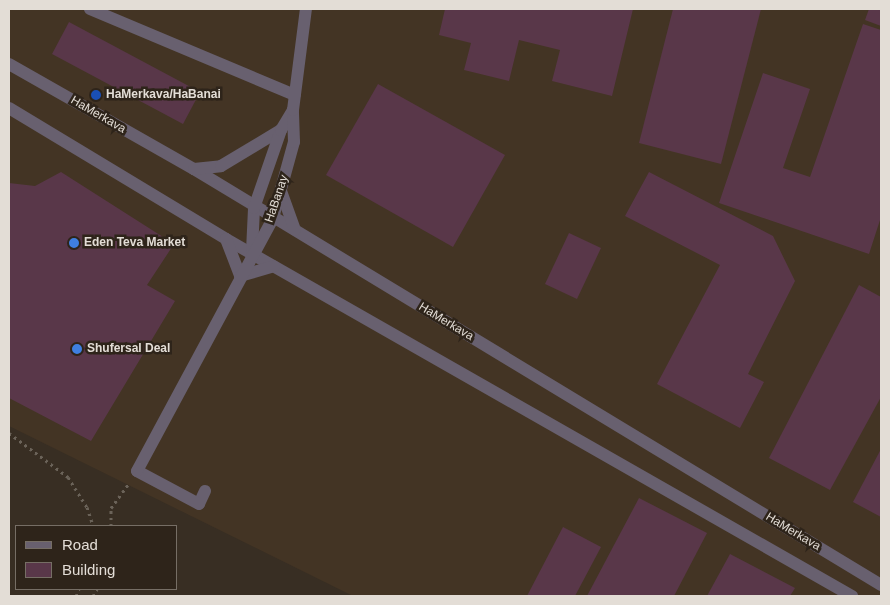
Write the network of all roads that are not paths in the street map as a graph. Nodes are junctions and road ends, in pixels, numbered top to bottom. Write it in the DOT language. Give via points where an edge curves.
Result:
graph roads {
  1 [pos="90,9"];
  2 [pos="306,9"];
  3 [pos="9,64"];
  4 [pos="295,95"];
  5 [pos="9,108"];
  6 [pos="293,110"];
  7 [pos="281,130"];
  8 [pos="194,169"];
  9 [pos="281,191"];
  10 [pos="254,208"];
  11 [pos="272,218"];
  12 [pos="295,230"];
  13 [pos="226,239"];
  14 [pos="252,253"];
  15 [pos="274,266"];
  16 [pos="240,276"];
  17 [pos="206,491"];
  18 [pos="881,585"];
  19 [pos="852,596"];
  1 -- 4 [label="street"];
  2 -- 4 [label="street, HaBanay"];
  3 -- 8 [label="street, HaMerkava"];
  4 -- 6 [label="street, HaBanay"];
  5 -- 13 [label="street, HaMerkava"];
  6 -- 7 [label="street, HaBanay"];
  6 -- 9 [label="street, HaBanay" via="294,142"];
  7 -- 8 [label="street" via="221,166"];
  7 -- 10 [label="street, HaBanay"];
  8 -- 10 [label="street, HaMerkava"];
  9 -- 11 [label="street, HaBanay"];
  9 -- 12 [label="street"];
  10 -- 11 [label="street, HaMerkava"];
  10 -- 14 [label="street, HaBanay"];
  11 -- 12 [label="street, HaMerkava"];
  11 -- 14 [label="street, HaBanay"];
  12 -- 18 [label="street, HaMerkava"];
  13 -- 14 [label="street, HaMerkava"];
  13 -- 16 [label="street"];
  14 -- 15 [label="street, HaMerkava"];
  14 -- 16 [label="street"];
  15 -- 16 [label="street"];
  15 -- 19 [label="street, HaMerkava"];
  16 -- 17 [label="street" via="137,472 199,504"];
}
